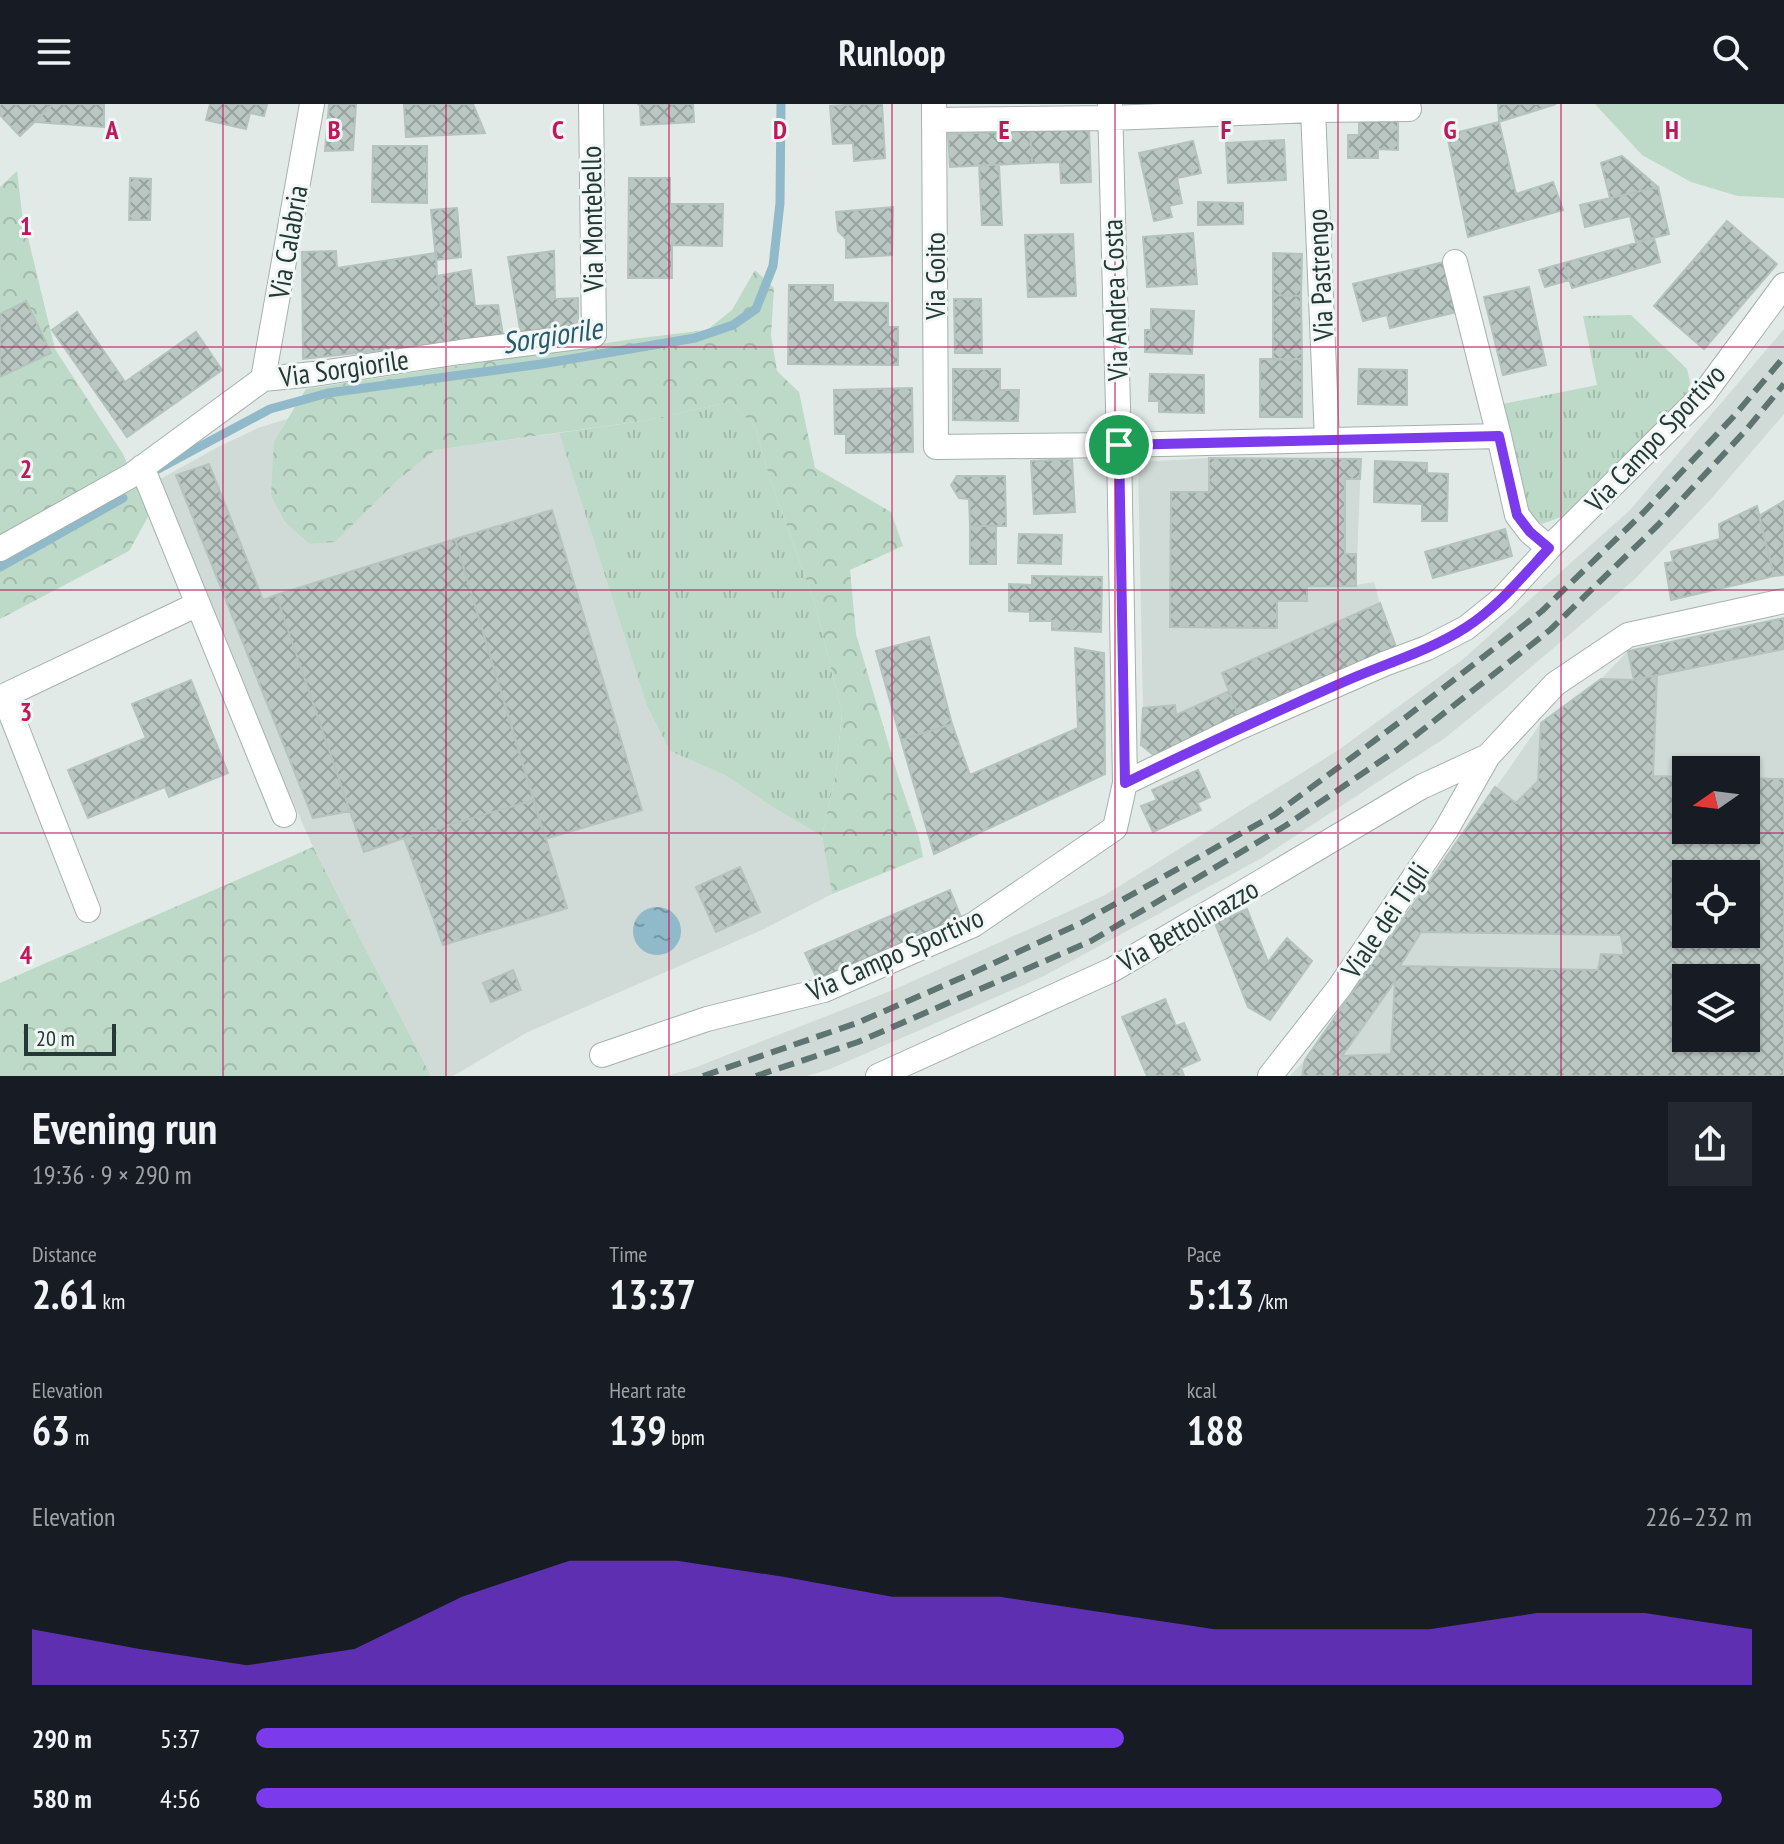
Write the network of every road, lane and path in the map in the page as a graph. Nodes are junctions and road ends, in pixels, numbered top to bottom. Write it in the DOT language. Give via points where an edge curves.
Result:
graph roads {
  1 [pos="312,104"];
  2 [pos="591,104"];
  3 [pos="1409,109"];
  4 [pos="1313,110"];
  5 [pos="1110,111"];
  6 [pos="934,112"];
  7 [pos="1455,262"];
  8 [pos="1784,285"];
  9 [pos="594,335"];
  10 [pos="263,379"];
  11 [pos="1499,436"];
  12 [pos="1327,440"];
  13 [pos="1119,445"];
  14 [pos="142,467"];
  15 [pos="1549,548"];
  16 [pos="0,549"];
  17 [pos="1784,601"];
  18 [pos="198,604"];
  19 [pos="1488,756"];
  20 [pos="1125,783"];
  21 [pos="284,815"];
  22 [pos="88,910"];
  23 [pos="602,1055"];
  24 [pos="878,1076"];
  25 [pos="1270,1076"];
  1 -- 10 [label="street, Via Calabria"];
  2 -- 9 [label="street, Via Montebello"];
  3 -- 4 [label="street"];
  4 -- 5 [label="street"];
  4 -- 12 [label="street, Via Pastrengo"];
  5 -- 6 [label="street"];
  5 -- 13 [label="street, Via Andrea Costa"];
  6 -- 13 [label="street, Via Goito" via="936,447"];
  7 -- 11 [label="street"];
  8 -- 15 [label="street, Via Campo Sportivo" via="1703,395"];
  9 -- 10 [label="street, Via Sorgiorile"];
  10 -- 14 [label="street, Via Sorgiorile"];
  11 -- 12 [label="street"];
  11 -- 15 [label="street" via="1517,515"];
  12 -- 13 [label="street"];
  13 -- 20 [label="street, Via Andrea Costa"];
  14 -- 16 [label="street, Via Sorgiorile"];
  14 -- 18 [label="street"];
  15 -- 20 [label="street, Via Campo Sportivo" via="1502,599 1466,628"];
  17 -- 19 [label="street" via="1628,635 1555,684"];
  18 -- 21 [label="street"];
  18 -- 22 [label="street" via="4,696"];
  19 -- 24 [label="street, Via Bettolinazzo" via="1421,787 1112,970"];
  19 -- 25 [label="street, Viale dei Tigli" via="1446,830 1339,988"];
  20 -- 23 [label="street, Via Campo Sportivo" via="1115,828 973,925 824,990 707,1019"];
}
